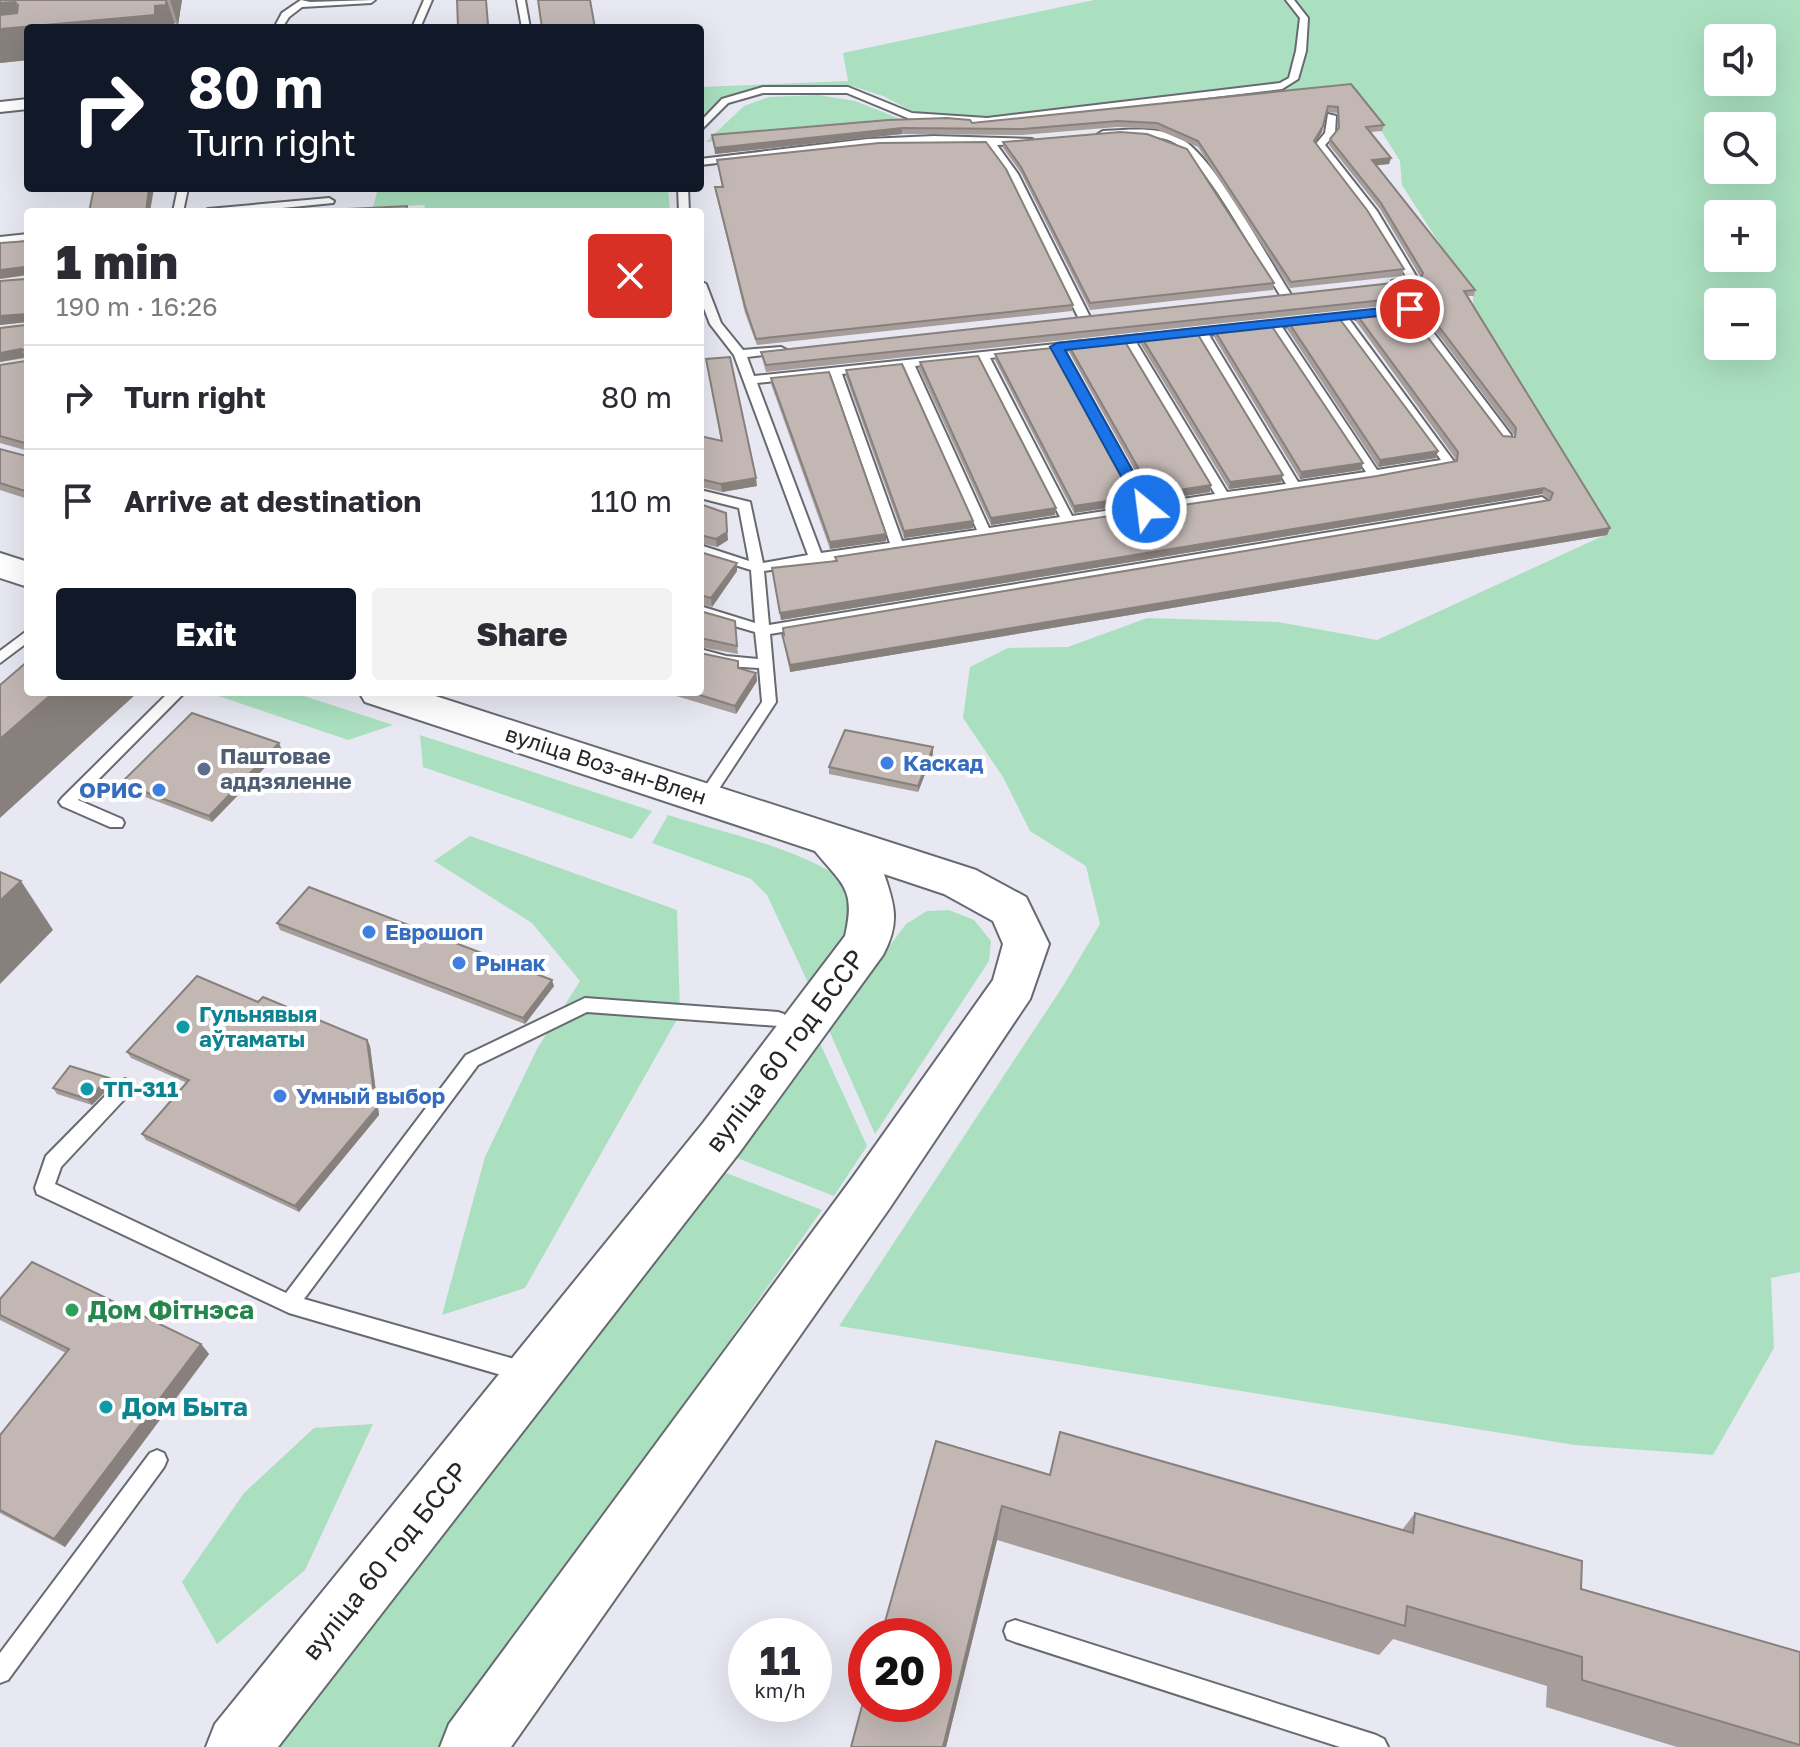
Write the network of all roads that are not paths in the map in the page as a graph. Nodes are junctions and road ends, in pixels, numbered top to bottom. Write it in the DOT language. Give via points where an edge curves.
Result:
graph roads {
  1 [pos="371,0"];
  2 [pos="428,0"];
  3 [pos="521,0"];
  4 [pos="1290,0"];
  5 [pos="303,3"];
  6 [pos="280,24"];
  7 [pos="418,24"];
  8 [pos="525,24"];
  9 [pos="24,104"];
  10 [pos="0,107"];
  11 [pos="1331,116"];
  12 [pos="704,124"];
  13 [pos="1088,135"];
  14 [pos="1041,141"];
  15 [pos="990,142"];
  16 [pos="704,162"];
  17 [pos="335,192"];
  18 [pos="329,201"];
  19 [pos="252,208"];
  20 [pos="324,208"];
  21 [pos="24,237"];
  22 [pos="0,240"];
  23 [pos="1385,285"];
  24 [pos="704,294"];
  25 [pos="1300,294"];
  26 [pos="1286,296"];
  27 [pos="1270,298"];
  28 [pos="1100,317"];
  29 [pos="1342,317"];
  30 [pos="1274,324"];
  31 [pos="1202,332"];
  32 [pos="1129,340"];
  33 [pos="1057,347"];
  34 [pos="802,348"];
  35 [pos="740,354"];
  36 [pos="983,355"];
  37 [pos="908,363"];
  38 [pos="835,370"];
  39 [pos="748,380"];
  40 [pos="1507,438"];
  41 [pos="1375,476"];
  42 [pos="1295,488"];
  43 [pos="704,495"];
  44 [pos="1224,498"];
  45 [pos="1542,501"];
  46 [pos="1146,509"];
  47 [pos="1068,521"];
  48 [pos="985,534"];
  49 [pos="898,547"];
  50 [pos="704,550"];
  51 [pos="816,558"];
  52 [pos="0,565"];
  53 [pos="757,568"];
  54 [pos="24,574"];
  55 [pos="704,612"];
  56 [pos="760,630"];
  57 [pos="24,638"];
  58 [pos="704,655"];
  59 [pos="0,658"];
  60 [pos="765,664"];
  61 [pos="174,696"];
  62 [pos="391,696"];
  63 [pos="706,797"];
  64 [pos="116,823"];
  65 [pos="831,841"];
  66 [pos="778,1019"];
  67 [pos="125,1087"];
  68 [pos="289,1304"];
  69 [pos="534,1374"];
  70 [pos="157,1460"];
  71 [pos="1015,1631"];
  72 [pos="0,1672"];
  73 [pos="238,1747"];
  74 [pos="472,1747"];
  75 [pos="1376,1747"];
  1 -- 5 [label="lane"];
  2 -- 7 [label="lane"];
  3 -- 8 [label="lane"];
  4 -- 12 [label="lane" via="1304,18 1301,51 1293,79 1282,86 987,121 910,116 848,90 763,90 725,101"];
  5 -- 6 [label="lane"];
  9 -- 10 [label="street"];
  11 -- 23 [label="lane" via="1330,134 1320,145 1373,213 1414,281"];
  13 -- 26 [label="lane" via="1162,134 1192,151"];
  14 -- 15 [label="lane"];
  15 -- 16 [label="lane" via="868,142"];
  15 -- 28 [label="lane" via="1013,174 1078,319"];
  17 -- 18 [label="lane"];
  18 -- 19 [label="lane"];
  18 -- 20 [label="lane"];
  21 -- 22 [label="lane"];
  24 -- 35 [label="lane" via="716,324"];
  25 -- 26 [label="lane"];
  26 -- 27 [label="lane"];
  29 -- 30 [label="lane"];
  29 -- 40 [label="lane" via="1410,309"];
  29 -- 41 [label="lane" via="1449,463"];
  30 -- 31 [label="lane"];
  30 -- 41 [label="lane"];
  31 -- 32 [label="lane"];
  31 -- 42 [label="lane"];
  32 -- 33 [label="lane"];
  32 -- 44 [label="lane"];
  33 -- 36 [label="lane"];
  33 -- 46 [label="lane"];
  34 -- 35 [label="lane"];
  35 -- 39 [label="lane"];
  36 -- 37 [label="lane"];
  36 -- 47 [label="lane"];
  37 -- 38 [label="lane"];
  37 -- 48 [label="lane"];
  38 -- 39 [label="lane"];
  38 -- 49 [label="lane"];
  39 -- 51 [label="lane"];
  41 -- 42 [label="lane"];
  42 -- 44 [label="lane"];
  43 -- 53 [label="lane" via="745,505"];
  44 -- 46 [label="lane"];
  45 -- 56 [label="lane"];
  46 -- 47 [label="lane"];
  47 -- 48 [label="lane"];
  48 -- 49 [label="lane"];
  49 -- 51 [label="lane"];
  50 -- 53 [label="lane"];
  51 -- 53 [label="lane"];
  52 -- 54 [label="main road"];
  53 -- 56 [label="lane"];
  55 -- 56 [label="lane"];
  56 -- 60 [label="lane"];
  57 -- 59 [label="lane"];
  58 -- 60 [label="lane"];
  60 -- 63 [label="lane" via="769,702"];
  61 -- 64 [label="lane" via="67,802"];
  62 -- 63 [label="main road, вуліца Воз-ан-Влен"];
  63 -- 65 [label="main road, вуліца Воз-ан-Влен"];
  65 -- 69 [label="main road, вуліца 60 год БССР" via="862,874 874,909 867,942 721,1138"];
  65 -- 74 [label="main road" via="960,882 1010,909 1026,944 1014,986"];
  66 -- 68 [label="lane" via="585,1005 472,1060"];
  67 -- 68 [label="lane" via="53,1162 44,1188"];
  68 -- 69 [label="lane"];
  69 -- 73 [label="main road, вуліца 60 год БССР"];
  70 -- 72 [label="lane"];
  71 -- 75 [label="lane"];
}
